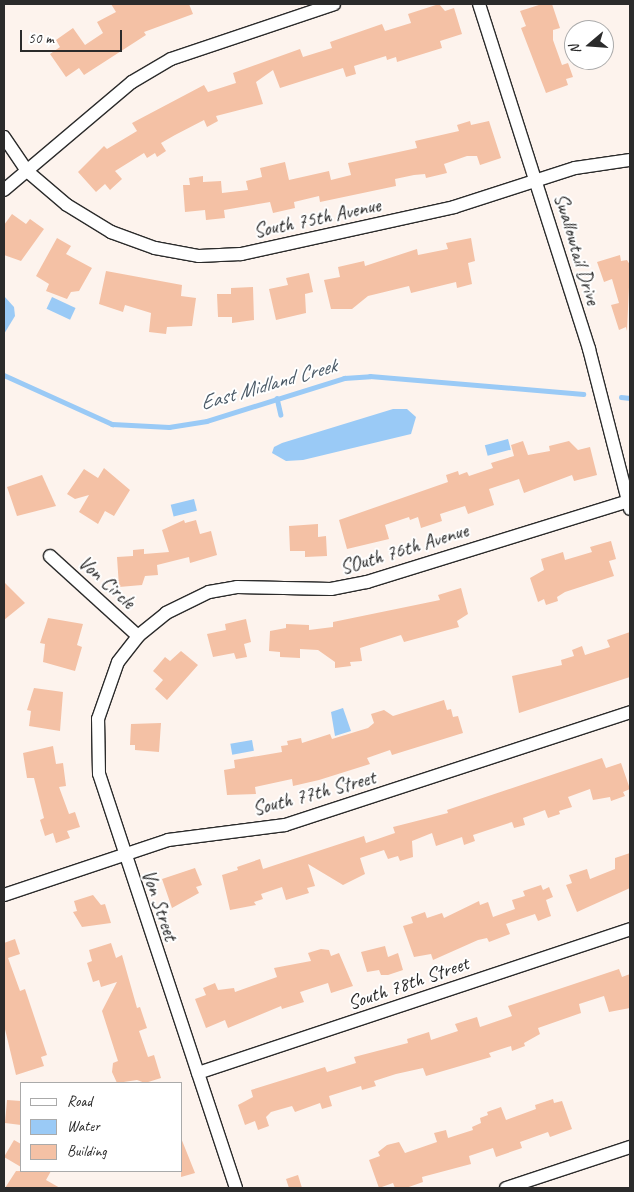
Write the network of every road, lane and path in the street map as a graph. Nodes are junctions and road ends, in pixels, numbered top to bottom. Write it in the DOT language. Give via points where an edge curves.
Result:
graph roads {
  1 [pos="334,4"];
  2 [pos="478,4"];
  3 [pos="4,137"];
  4 [pos="630,160"];
  5 [pos="27,171"];
  6 [pos="536,179"];
  7 [pos="4,190"];
  8 [pos="629,505"];
  9 [pos="50,556"];
  10 [pos="138,636"];
  11 [pos="630,712"];
  12 [pos="124,856"];
  13 [pos="4,895"];
  14 [pos="630,928"];
  15 [pos="198,1073"];
  16 [pos="630,1147"];
  17 [pos="236,1188"];
  18 [pos="506,1188"];
  1 -- 5 [label="street" via="171,60 132,82"];
  2 -- 6 [label="street, Swallowtail Drive"];
  3 -- 5 [label="street"];
  4 -- 6 [label="street, South 75th Avenue" via="575,168"];
  5 -- 6 [label="street, South 75th Avenue" via="68,205 111,232 155,248 199,256 241,254 454,207"];
  5 -- 7 [label="street"];
  6 -- 8 [label="street, Swallowtail Drive" via="589,349"];
  8 -- 10 [label="street, SOuth 76th Avenue" via="367,582 331,589 236,587 209,592 166,613"];
  9 -- 10 [label="street, Von Circle"];
  10 -- 12 [label="street, Von Street" via="118,662 98,719 99,774"];
  11 -- 12 [label="street, South 77th Street" via="285,825 186,836"];
  12 -- 13 [label="street, South 77th Street"];
  12 -- 15 [label="street, Von Street"];
  14 -- 15 [label="street, South 78th Street"];
  15 -- 17 [label="street, Von Street"];
  16 -- 18 [label="street"];
}
